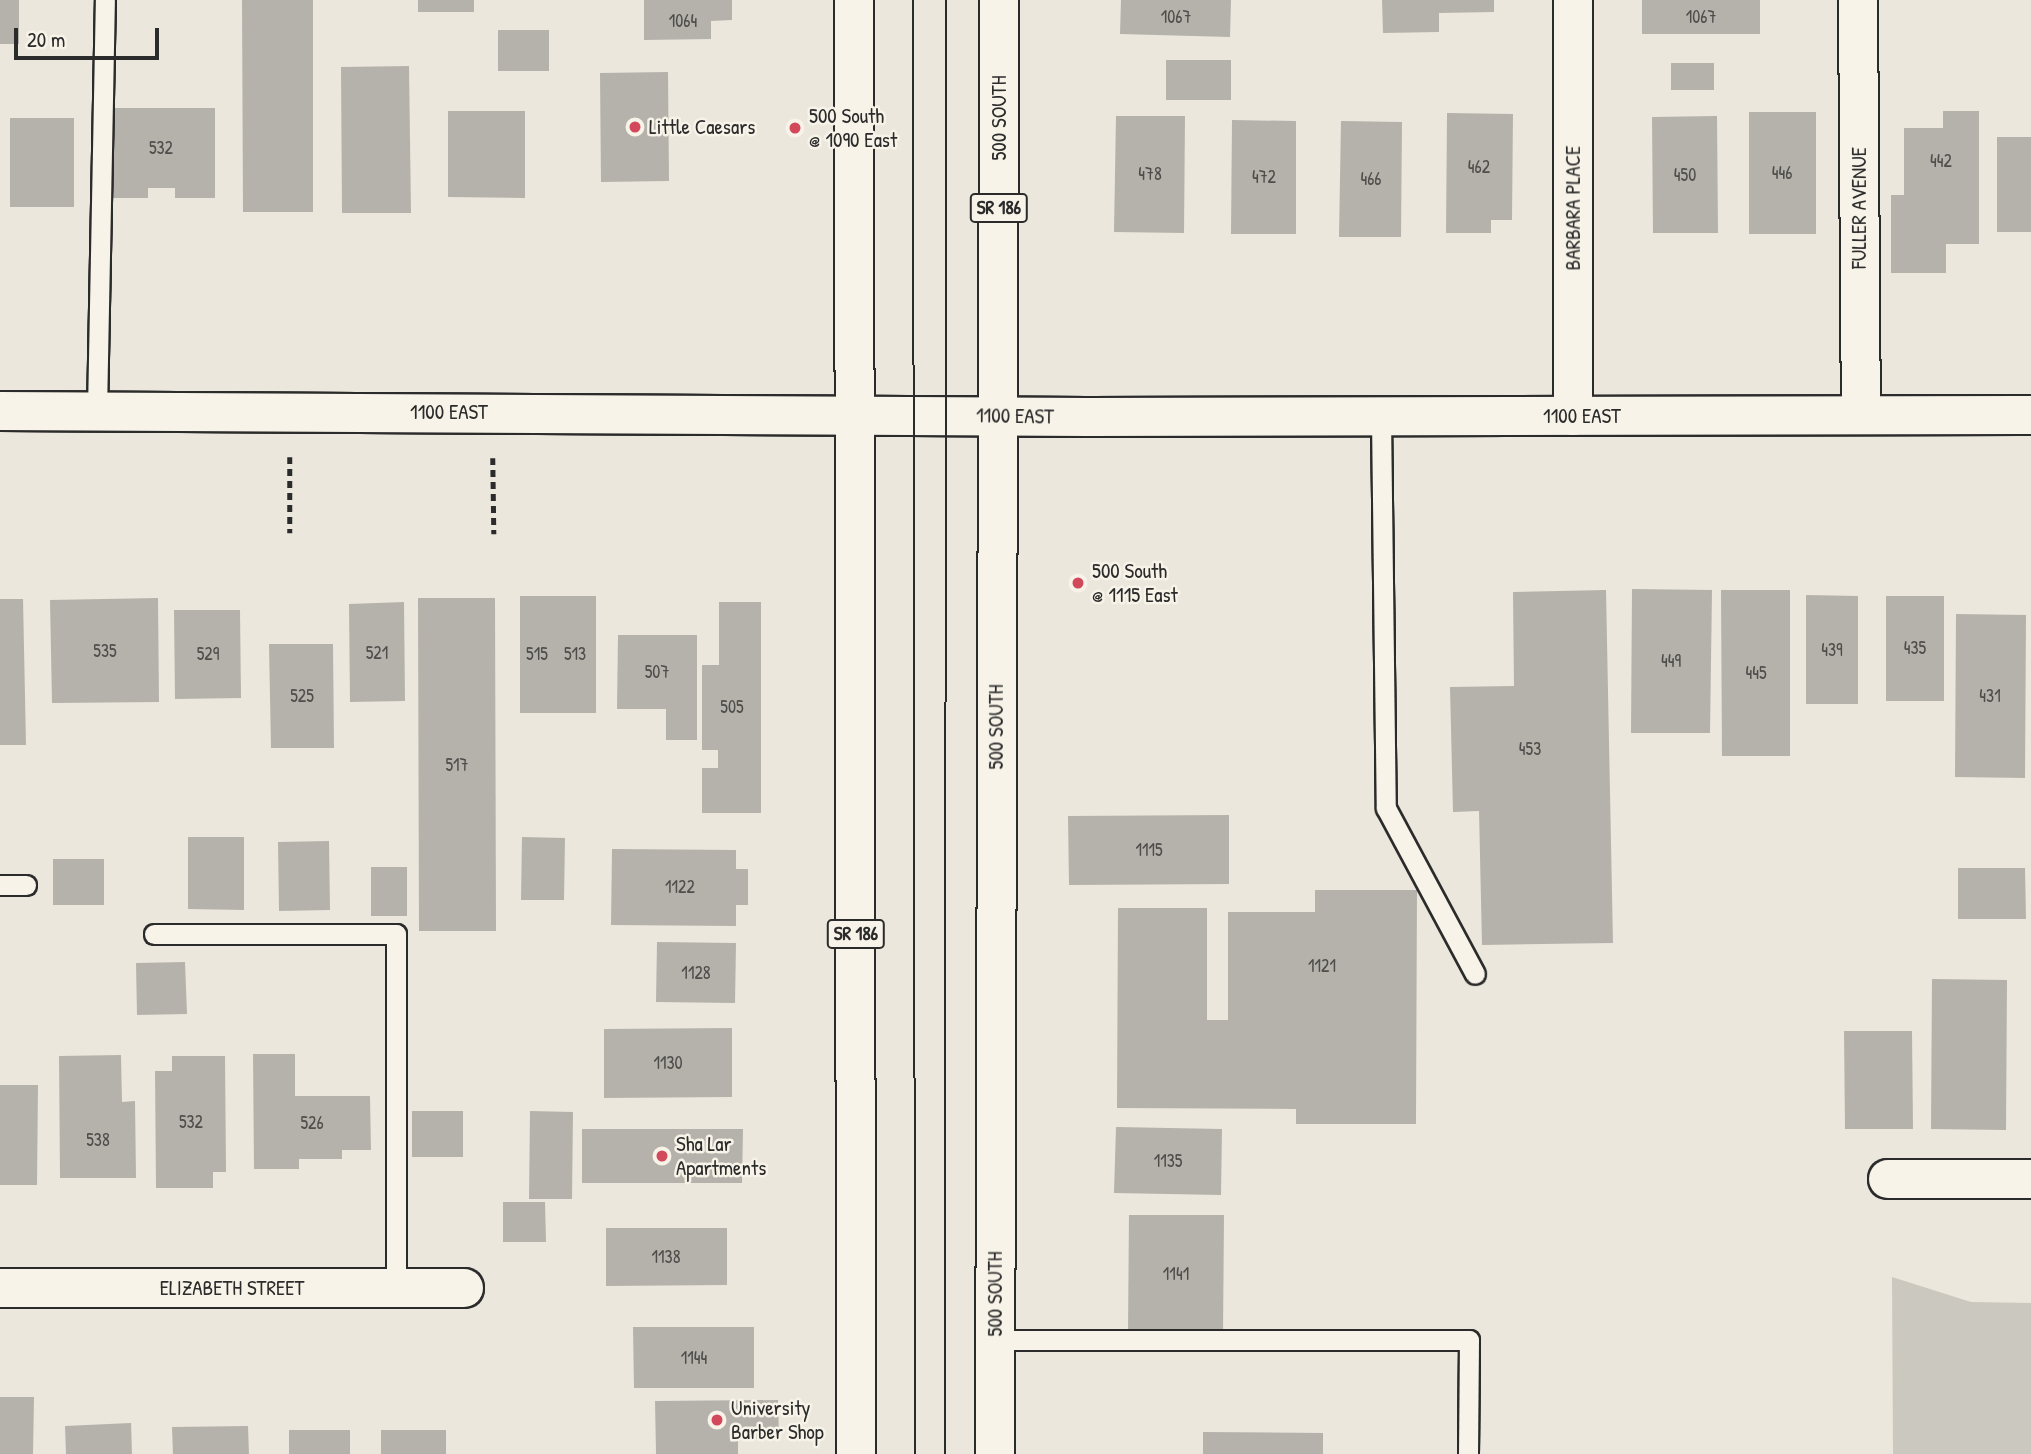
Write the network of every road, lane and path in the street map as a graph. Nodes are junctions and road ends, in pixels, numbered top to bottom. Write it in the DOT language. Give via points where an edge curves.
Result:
graph roads {
  1 [pos="106,0"];
  2 [pos="854,0"];
  3 [pos="999,0"];
  4 [pos="1573,0"];
  5 [pos="1858,0"];
  6 [pos="0,411"];
  7 [pos="97,411"];
  8 [pos="290,412"];
  9 [pos="492,412"];
  10 [pos="857,414"];
  11 [pos="1861,415"];
  12 [pos="2031,415"];
  13 [pos="999,416"];
  14 [pos="1381,416"];
  15 [pos="1573,416"];
  16 [pos="290,533"];
  17 [pos="494,534"];
  18 [pos="0,885"];
  19 [pos="26,885"];
  20 [pos="154,934"];
  21 [pos="1475,974"];
  22 [pos="1888,1179"];
  23 [pos="2031,1179"];
  24 [pos="0,1288"];
  25 [pos="397,1288"];
  26 [pos="464,1288"];
  27 [pos="995,1340"];
  28 [pos="856,1454"];
  29 [pos="995,1454"];
  30 [pos="1468,1454"];
  1 -- 7 [label="lane"];
  2 -- 10 [label="street, SR 186"];
  3 -- 13 [label="street, 500 SOUTH / SR 186"];
  4 -- 15 [label="street, BARBARA PLACE"];
  5 -- 11 [label="street, FULLER AVENUE"];
  6 -- 7 [label="street, 1100 EAST"];
  7 -- 8 [label="street, 1100 EAST"];
  8 -- 9 [label="street, 1100 EAST"];
  8 -- 16 [label="path"];
  9 -- 10 [label="street, 1100 EAST"];
  9 -- 17 [label="path"];
  10 -- 13 [label="street, 1100 EAST"];
  10 -- 28 [label="street, SR 186"];
  11 -- 12 [label="street, 1100 EAST"];
  11 -- 15 [label="street, 1100 EAST"];
  13 -- 14 [label="street, 1100 EAST"];
  13 -- 27 [label="street, 500 SOUTH / SR 186"];
  14 -- 15 [label="street, 1100 EAST"];
  14 -- 21 [label="lane" via="1386,808"];
  18 -- 19 [label="lane"];
  20 -- 25 [label="lane" via="396,934"];
  22 -- 23 [label="street"];
  24 -- 25 [label="street, ELIZABETH STREET"];
  25 -- 26 [label="street, ELIZABETH STREET"];
  27 -- 29 [label="street, 500 SOUTH / SR 186"];
  27 -- 30 [label="lane" via="1469,1340"];
}
